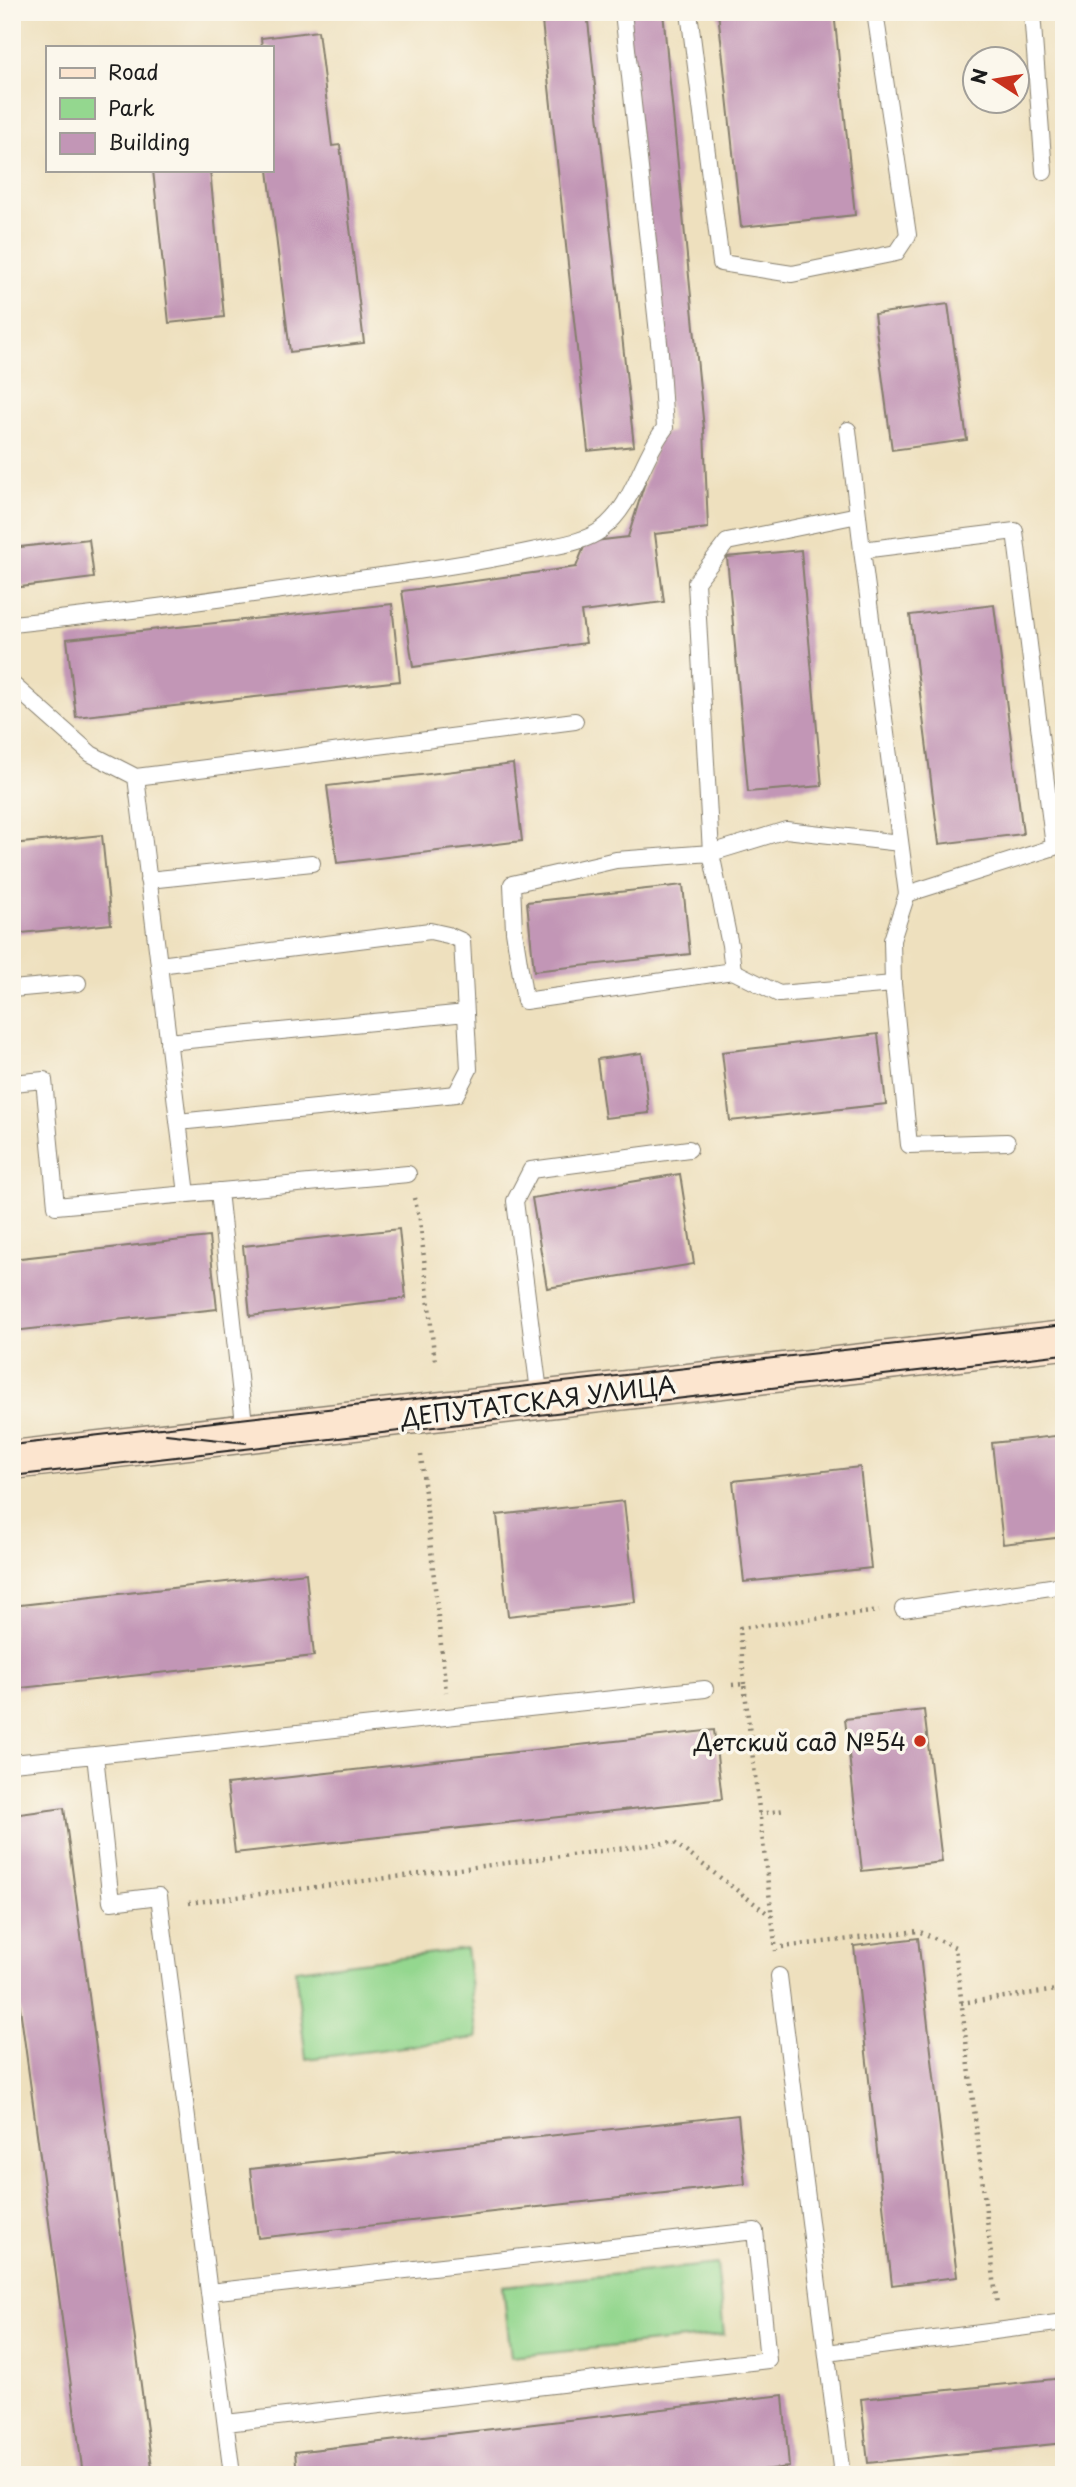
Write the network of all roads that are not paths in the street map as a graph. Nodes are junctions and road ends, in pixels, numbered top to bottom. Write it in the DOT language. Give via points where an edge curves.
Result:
graph roads {
  1 [pos="623,12"];
  2 [pos="689,12"];
  3 [pos="875,12"];
  4 [pos="1032,12"];
  5 [pos="1044,172"];
  6 [pos="848,430"];
  7 [pos="858,515"];
  8 [pos="862,550"];
  9 [pos="12,624"];
  10 [pos="12,684"];
  11 [pos="575,721"];
  12 [pos="136,777"];
  13 [pos="900,843"];
  14 [pos="1059,846"];
  15 [pos="711,853"];
  16 [pos="312,863"];
  17 [pos="148,880"];
  18 [pos="906,894"];
  19 [pos="159,965"];
  20 [pos="733,971"];
  21 [pos="78,983"];
  22 [pos="892,984"];
  23 [pos="12,989"];
  24 [pos="466,1013"];
  25 [pos="168,1042"];
  26 [pos="12,1083"];
  27 [pos="178,1122"];
  28 [pos="1007,1142"];
  29 [pos="689,1149"];
  30 [pos="408,1174"];
  31 [pos="219,1191"];
  32 [pos="187,1194"];
  33 [pos="1064,1340"];
  34 [pos="540,1400"];
  35 [pos="245,1433"];
  36 [pos="12,1460"];
  37 [pos="1064,1585"];
  38 [pos="903,1609"];
  39 [pos="705,1689"];
  40 [pos="95,1755"];
  41 [pos="12,1763"];
  42 [pos="779,1976"];
  43 [pos="209,2292"];
  44 [pos="1064,2322"];
  45 [pos="827,2353"];
  46 [pos="226,2423"];
  47 [pos="232,2475"];
  48 [pos="842,2475"];
  1 -- 9 [label="lane" via="665,428 624,505 600,531 571,543 486,561"];
  2 -- 3 [label="lane" via="721,263 792,274 896,253 908,235"];
  4 -- 5 [label="lane"];
  6 -- 7 [label="lane"];
  7 -- 8 [label="lane"];
  7 -- 15 [label="lane" via="727,542 696,582"];
  8 -- 13 [label="lane"];
  8 -- 14 [label="lane" via="1015,531"];
  10 -- 12 [label="lane" via="91,754"];
  11 -- 12 [label="lane"];
  12 -- 17 [label="lane"];
  13 -- 15 [label="lane" via="786,830"];
  13 -- 18 [label="lane"];
  14 -- 18 [label="lane"];
  15 -- 20 [label="lane"];
  15 -- 20 [label="lane" via="616,860 512,884 525,1001"];
  16 -- 17 [label="lane"];
  17 -- 19 [label="lane"];
  18 -- 22 [label="lane" via="891,940"];
  19 -- 24 [label="lane" via="430,931 462,941"];
  19 -- 25 [label="lane"];
  20 -- 22 [label="lane" via="779,994"];
  21 -- 23 [label="lane"];
  22 -- 28 [label="lane" via="909,1146"];
  24 -- 25 [label="lane"];
  24 -- 27 [label="lane" via="469,1069 456,1094"];
  25 -- 27 [label="lane"];
  26 -- 32 [label="lane" via="44,1080 56,1206"];
  27 -- 32 [label="lane"];
  29 -- 34 [label="lane" via="531,1170 515,1200"];
  30 -- 31 [label="lane"];
  31 -- 32 [label="lane"];
  31 -- 35 [label="lane"];
  33 -- 34 [label="main road, ДЕПУТАТСКАЯ УЛИЦА"];
  34 -- 35 [label="main road, ДЕПУТАТСКАЯ УЛИЦА"];
  35 -- 36 [label="main road, ДЕПУТАТСКАЯ УЛИЦА"];
  37 -- 38 [label="lane"];
  39 -- 40 [label="lane"];
  40 -- 41 [label="lane"];
  40 -- 43 [label="lane" via="111,1902 159,1896"];
  42 -- 45 [label="lane"];
  43 -- 46 [label="lane"];
  43 -- 46 [label="lane" via="755,2231 768,2360"];
  44 -- 45 [label="lane"];
  45 -- 48 [label="lane"];
  46 -- 47 [label="lane"];
}
